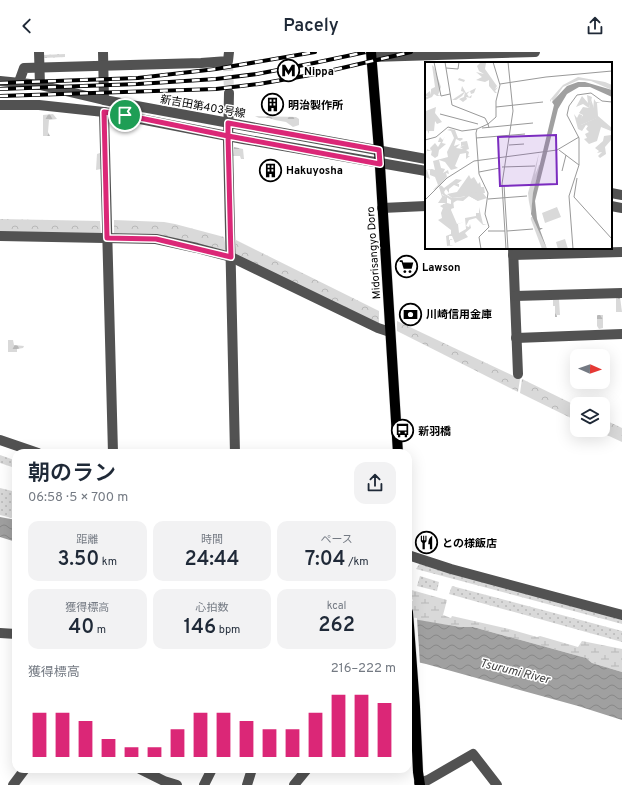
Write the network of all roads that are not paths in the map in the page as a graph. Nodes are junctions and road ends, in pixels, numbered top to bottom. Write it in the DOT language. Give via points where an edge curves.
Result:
graph roads {
  1 [pos="39,52"];
  2 [pos="103,52"];
  3 [pos="535,52"];
  4 [pos="371,54"];
  5 [pos="228,56"];
  6 [pos="507,56"];
  7 [pos="103,65"];
  8 [pos="40,67"];
  9 [pos="0,81"];
  10 [pos="19,82"];
  11 [pos="40,84"];
  12 [pos="228,93"];
  13 [pos="104,100"];
  14 [pos="0,105"];
  15 [pos="104,112"];
  16 [pos="228,123"];
  17 [pos="228,136"];
  18 [pos="379,150"];
  19 [pos="425,159"];
  20 [pos="380,164"];
  21 [pos="425,171"];
  22 [pos="612,193"];
  23 [pos="622,195"];
  24 [pos="425,206"];
  25 [pos="612,206"];
  26 [pos="382,208"];
  27 [pos="622,208"];
  28 [pos="0,236"];
  29 [pos="107,238"];
  30 [pos="513,251"];
  31 [pos="622,252"];
  32 [pos="231,257"];
  33 [pos="622,293"];
  34 [pos="515,296"];
  35 [pos="390,332"];
  36 [pos="622,334"];
  37 [pos="516,338"];
  38 [pos="518,374"];
  39 [pos="0,440"];
  40 [pos="26,449"];
  41 [pos="113,449"];
  42 [pos="235,449"];
  43 [pos="398,449"];
  44 [pos="412,556"];
  45 [pos="622,615"];
  46 [pos="0,633"];
  47 [pos="12,634"];
  48 [pos="412,672"];
  49 [pos="21,773"];
  50 [pos="148,773"];
  51 [pos="210,773"];
  52 [pos="251,773"];
  53 [pos="304,773"];
  54 [pos="419,784"];
  55 [pos="13,785"];
  56 [pos="177,785"];
  57 [pos="204,785"];
  58 [pos="247,785"];
  59 [pos="294,785"];
  60 [pos="497,785"];
  1 -- 8 [label="street"];
  2 -- 7 [label="street"];
  3 -- 6 [label="street"];
  4 -- 6 [label="street"];
  4 -- 18 [label="main road, Midorisangyo Doro"];
  5 -- 7 [label="street" via="201,63"];
  7 -- 8 [label="street"];
  7 -- 13 [label="street"];
  8 -- 10 [label="street" via="24,68"];
  8 -- 11 [label="street"];
  9 -- 10 [label="street, 新吉田第403号線"];
  10 -- 11 [label="street, 新吉田第403号線"];
  11 -- 13 [label="street, 新吉田第403号線"];
  12 -- 16 [label="street"];
  13 -- 16 [label="street, 新吉田第403号線"];
  14 -- 15 [label="street" via="39,105"];
  15 -- 17 [label="street"];
  15 -- 29 [label="street"];
  16 -- 17 [label="street"];
  16 -- 18 [label="street, 新吉田第403号線"];
  17 -- 20 [label="street"];
  17 -- 32 [label="street"];
  18 -- 19 [label="street, 新吉田第403号線"];
  18 -- 20 [label="main road, Midorisangyo Doro"];
  20 -- 21 [label="street"];
  20 -- 26 [label="main road, Midorisangyo Doro"];
  22 -- 23 [label="street"];
  24 -- 26 [label="street"];
  25 -- 27 [label="street"];
  26 -- 35 [label="main road, Midorisangyo Doro"];
  28 -- 29 [label="street"];
  29 -- 32 [label="street" via="156,239"];
  29 -- 41 [label="street"];
  30 -- 31 [label="street"];
  30 -- 34 [label="street"];
  32 -- 35 [label="street"];
  32 -- 42 [label="street"];
  33 -- 34 [label="street"];
  34 -- 37 [label="street"];
  35 -- 43 [label="main road, Midorisangyo Doro"];
  36 -- 37 [label="street"];
  37 -- 38 [label="street"];
  39 -- 40 [label="street"];
  44 -- 45 [label="street"];
  46 -- 47 [label="street"];
  48 -- 54 [label="main road"];
  49 -- 55 [label="street"];
  50 -- 56 [label="street"];
  51 -- 57 [label="street"];
  52 -- 58 [label="street"];
  53 -- 59 [label="street"];
  54 -- 60 [label="street" via="472,754"];
}
